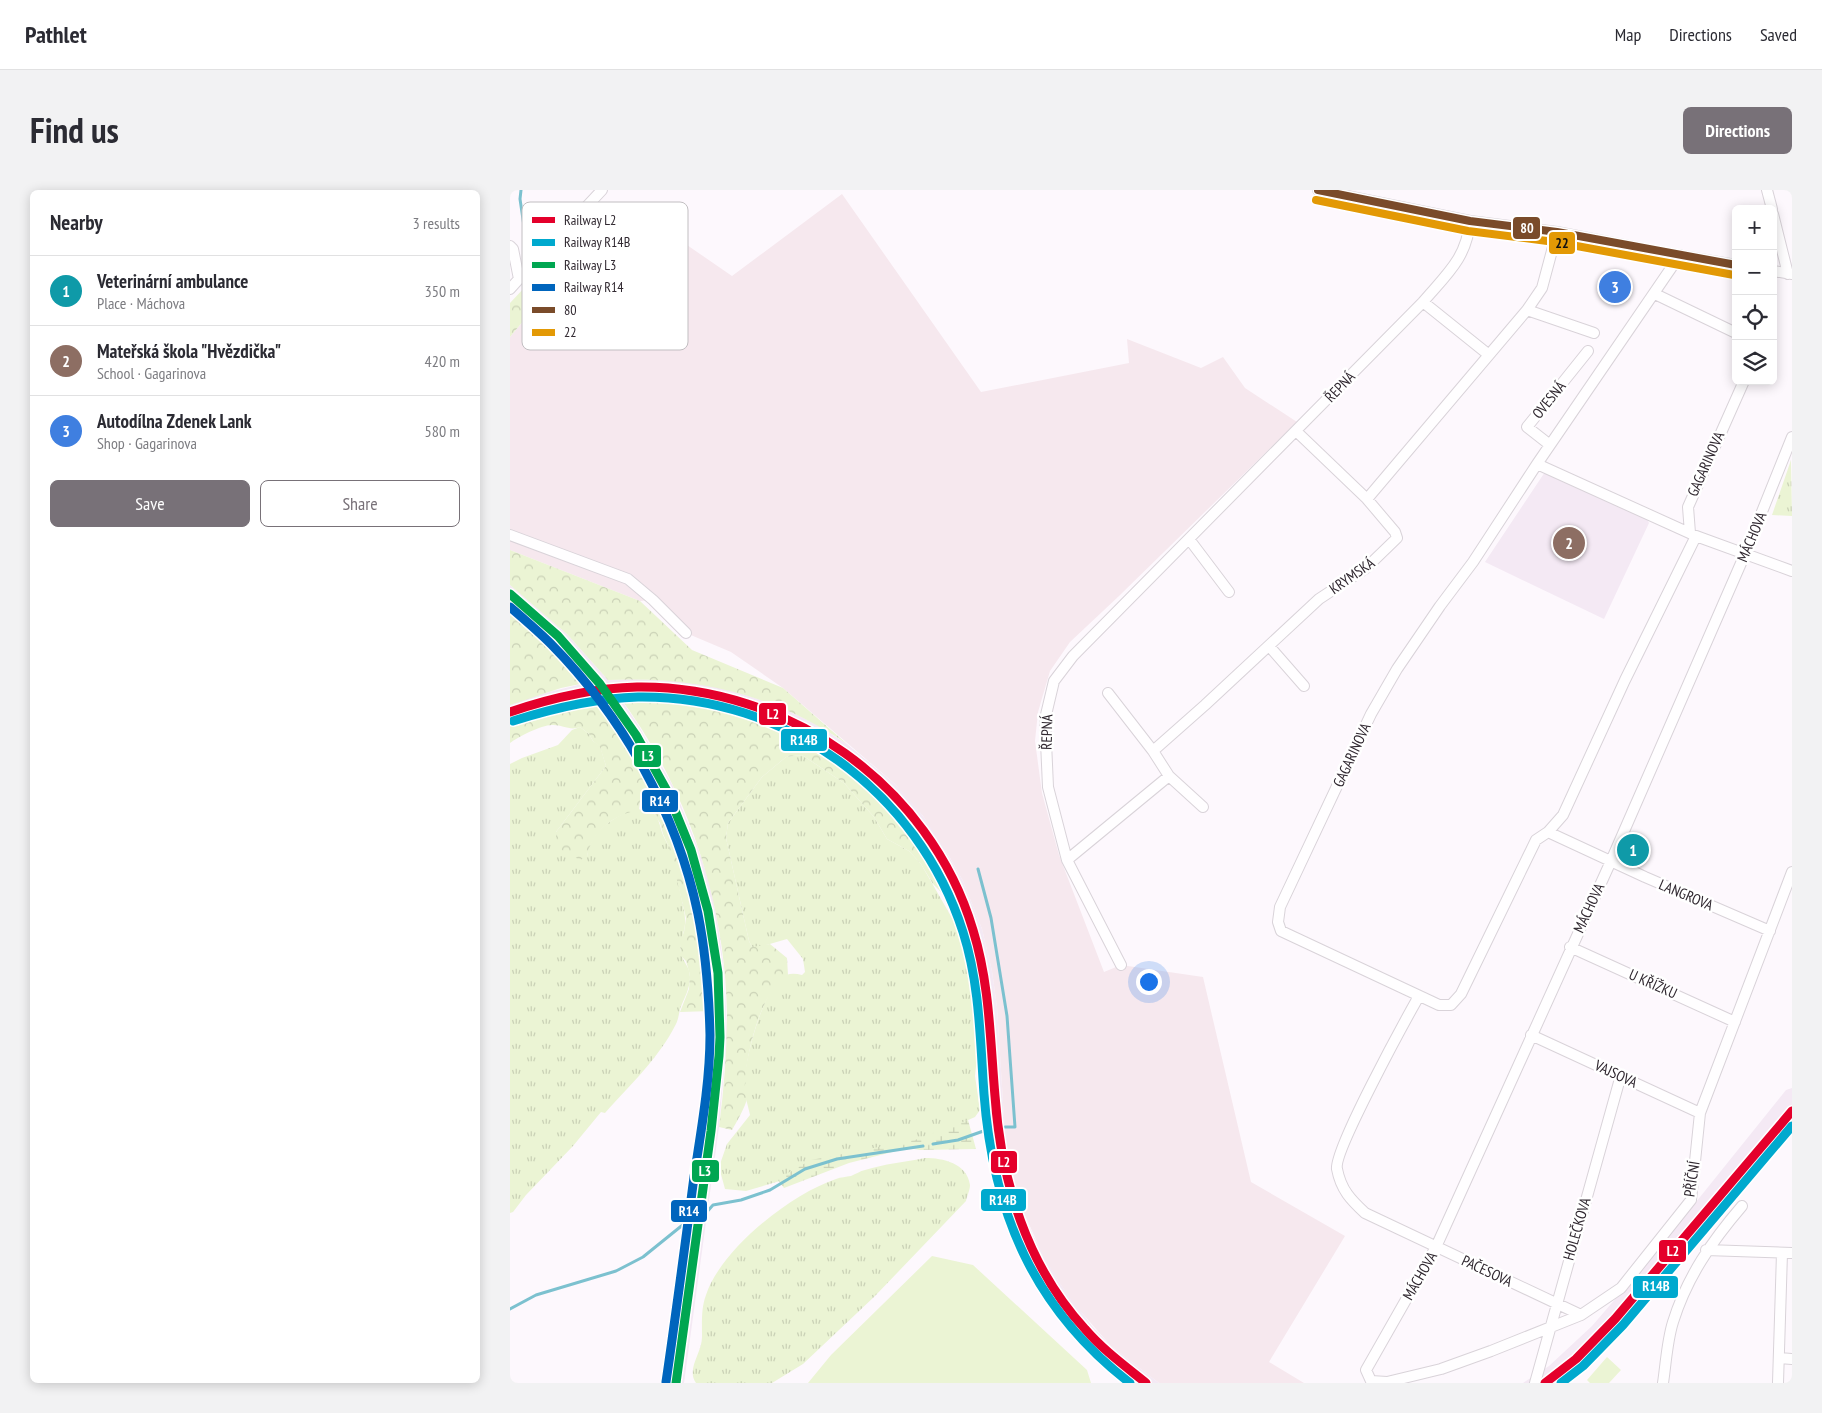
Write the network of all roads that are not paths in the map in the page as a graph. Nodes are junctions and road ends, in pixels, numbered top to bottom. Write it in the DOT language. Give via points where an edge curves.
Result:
graph roads {
  1 [pos="602,190"];
  2 [pos="1318,190"];
  3 [pos="1767,190"];
  4 [pos="591,202"];
  5 [pos="1771,205"];
  6 [pos="1470,221"];
  7 [pos="1777,228"];
  8 [pos="1557,232"];
  9 [pos="510,246"];
  10 [pos="1680,255"];
  11 [pos="1732,264"];
  12 [pos="1777,272"];
  13 [pos="1790,274"];
  14 [pos="522,276"];
  15 [pos="519,279"];
  16 [pos="510,289"];
  17 [pos="1655,294"];
  18 [pos="1423,302"];
  19 [pos="1527,310"];
  20 [pos="1732,331"];
  21 [pos="1594,333"];
  22 [pos="1588,351"];
  23 [pos="1489,355"];
  24 [pos="1742,385"];
  25 [pos="1296,431"];
  26 [pos="1792,437"];
  27 [pos="1550,445"];
  28 [pos="1537,464"];
  29 [pos="1367,499"];
  30 [pos="1693,534"];
  31 [pos="510,535"];
  32 [pos="1189,539"];
  33 [pos="1745,554"];
  34 [pos="1792,571"];
  35 [pos="1229,592"];
  36 [pos="686,633"];
  37 [pos="1269,646"];
  38 [pos="1304,686"];
  39 [pos="1108,693"];
  40 [pos="1153,751"];
  41 [pos="1169,776"];
  42 [pos="1203,807"];
  43 [pos="1548,832"];
  44 [pos="1067,860"];
  45 [pos="1611,861"];
  46 [pos="1792,872"];
  47 [pos="1770,931"];
  48 [pos="1570,947"];
  49 [pos="1121,965"];
  50 [pos="1419,996"];
  51 [pos="1735,1022"];
  52 [pos="1531,1035"];
  53 [pos="1621,1075"];
  54 [pos="1700,1113"];
  55 [pos="1742,1206"];
  56 [pos="1436,1247"];
  57 [pos="1706,1250"];
  58 [pos="1787,1253"];
  59 [pos="1557,1303"];
  60 [pos="1581,1315"];
  61 [pos="1551,1327"];
  62 [pos="1779,1358"];
  63 [pos="1792,1359"];
  64 [pos="1366,1370"];
  65 [pos="1535,1383"];
  66 [pos="1663,1383"];
  67 [pos="1778,1383"];
  1 -- 4 [label="street"];
  2 -- 6 [label="street"];
  3 -- 5 [label="street"];
  6 -- 8 [label="street"];
  6 -- 18 [label="street, ŘEPNÁ" via="1461,257"];
  7 -- 13 [label="street"];
  8 -- 10 [label="street"];
  8 -- 19 [label="street" via="1542,288"];
  9 -- 15 [label="street"];
  10 -- 11 [label="street"];
  10 -- 17 [label="street, GAGARINOVA"];
  12 -- 13 [label="street"];
  14 -- 15 [label="street"];
  15 -- 16 [label="street"];
  17 -- 20 [label="street"];
  17 -- 27 [label="street, GAGARINOVA"];
  18 -- 23 [label="street"];
  18 -- 25 [label="street, ŘEPNÁ"];
  19 -- 21 [label="street"];
  19 -- 23 [label="street"];
  22 -- 27 [label="street, OVESNÁ" via="1527,427"];
  23 -- 29 [label="street"];
  24 -- 30 [label="street, GAGARINOVA" via="1688,507"];
  25 -- 29 [label="street, KRYMSKÁ"];
  25 -- 32 [label="street, ŘEPNÁ"];
  26 -- 33 [label="street, MÁCHOVA"];
  27 -- 28 [label="street, GAGARINOVA"];
  28 -- 30 [label="street"];
  28 -- 50 [label="street, GAGARINOVA" via="1397,669 1372,714 1280,907 1278,922 1282,931"];
  29 -- 37 [label="street, KRYMSKÁ" via="1397,538 1366,568 1318,599"];
  30 -- 33 [label="street"];
  30 -- 43 [label="street, GAGARINOVA" via="1563,815"];
  31 -- 36 [label="street" via="628,579"];
  32 -- 35 [label="street"];
  32 -- 44 [label="street, ŘEPNÁ" via="1073,656 1054,681 1045,719 1048,787"];
  33 -- 34 [label="street"];
  33 -- 45 [label="street, MÁCHOVA"];
  37 -- 38 [label="street"];
  37 -- 40 [label="street, KRYMSKÁ"];
  39 -- 40 [label="street"];
  40 -- 41 [label="street"];
  41 -- 42 [label="street"];
  41 -- 44 [label="street"];
  43 -- 45 [label="street, LANGROVA"];
  43 -- 50 [label="street, GAGARINOVA" via="1536,840 1461,994 1451,1005 1439,1005"];
  44 -- 49 [label="street, ŘEPNÁ"];
  45 -- 47 [label="street, LANGROVA"];
  45 -- 48 [label="street, MÁCHOVA"];
  46 -- 47 [label="street, PŘÍČNÍ"];
  47 -- 51 [label="street, PŘÍČNÍ"];
  48 -- 51 [label="street, U KŘÍŽKU"];
  48 -- 52 [label="street, MÁCHOVA"];
  50 -- 56 [label="street, PAČESOVA" via="1347,1136 1336,1168 1346,1196 1365,1213"];
  51 -- 54 [label="street, PŘÍČNÍ"];
  52 -- 53 [label="street, VAJSOVA"];
  52 -- 56 [label="street, MÁCHOVA"];
  53 -- 54 [label="street, VAJSOVA"];
  53 -- 59 [label="street, HOLEČKOVA"];
  54 -- 60 [label="street, PŘÍČNÍ" via="1691,1200 1621,1288"];
  55 -- 57 [label="street"];
  56 -- 59 [label="street, PAČESOVA"];
  56 -- 64 [label="street, MÁCHOVA"];
  57 -- 58 [label="street"];
  57 -- 66 [label="street" via="1686,1286 1672,1323"];
  58 -- 62 [label="street"];
  59 -- 60 [label="street, PAČESOVA"];
  59 -- 61 [label="street, HOLEČKOVA"];
  60 -- 61 [label="street, PŘÍČNÍ"];
  61 -- 64 [label="street, PŘÍČNÍ" via="1441,1369 1387,1382 1372,1381"];
  61 -- 65 [label="street, HOLEČKOVA"];
  62 -- 63 [label="street"];
  62 -- 67 [label="street"];
}
